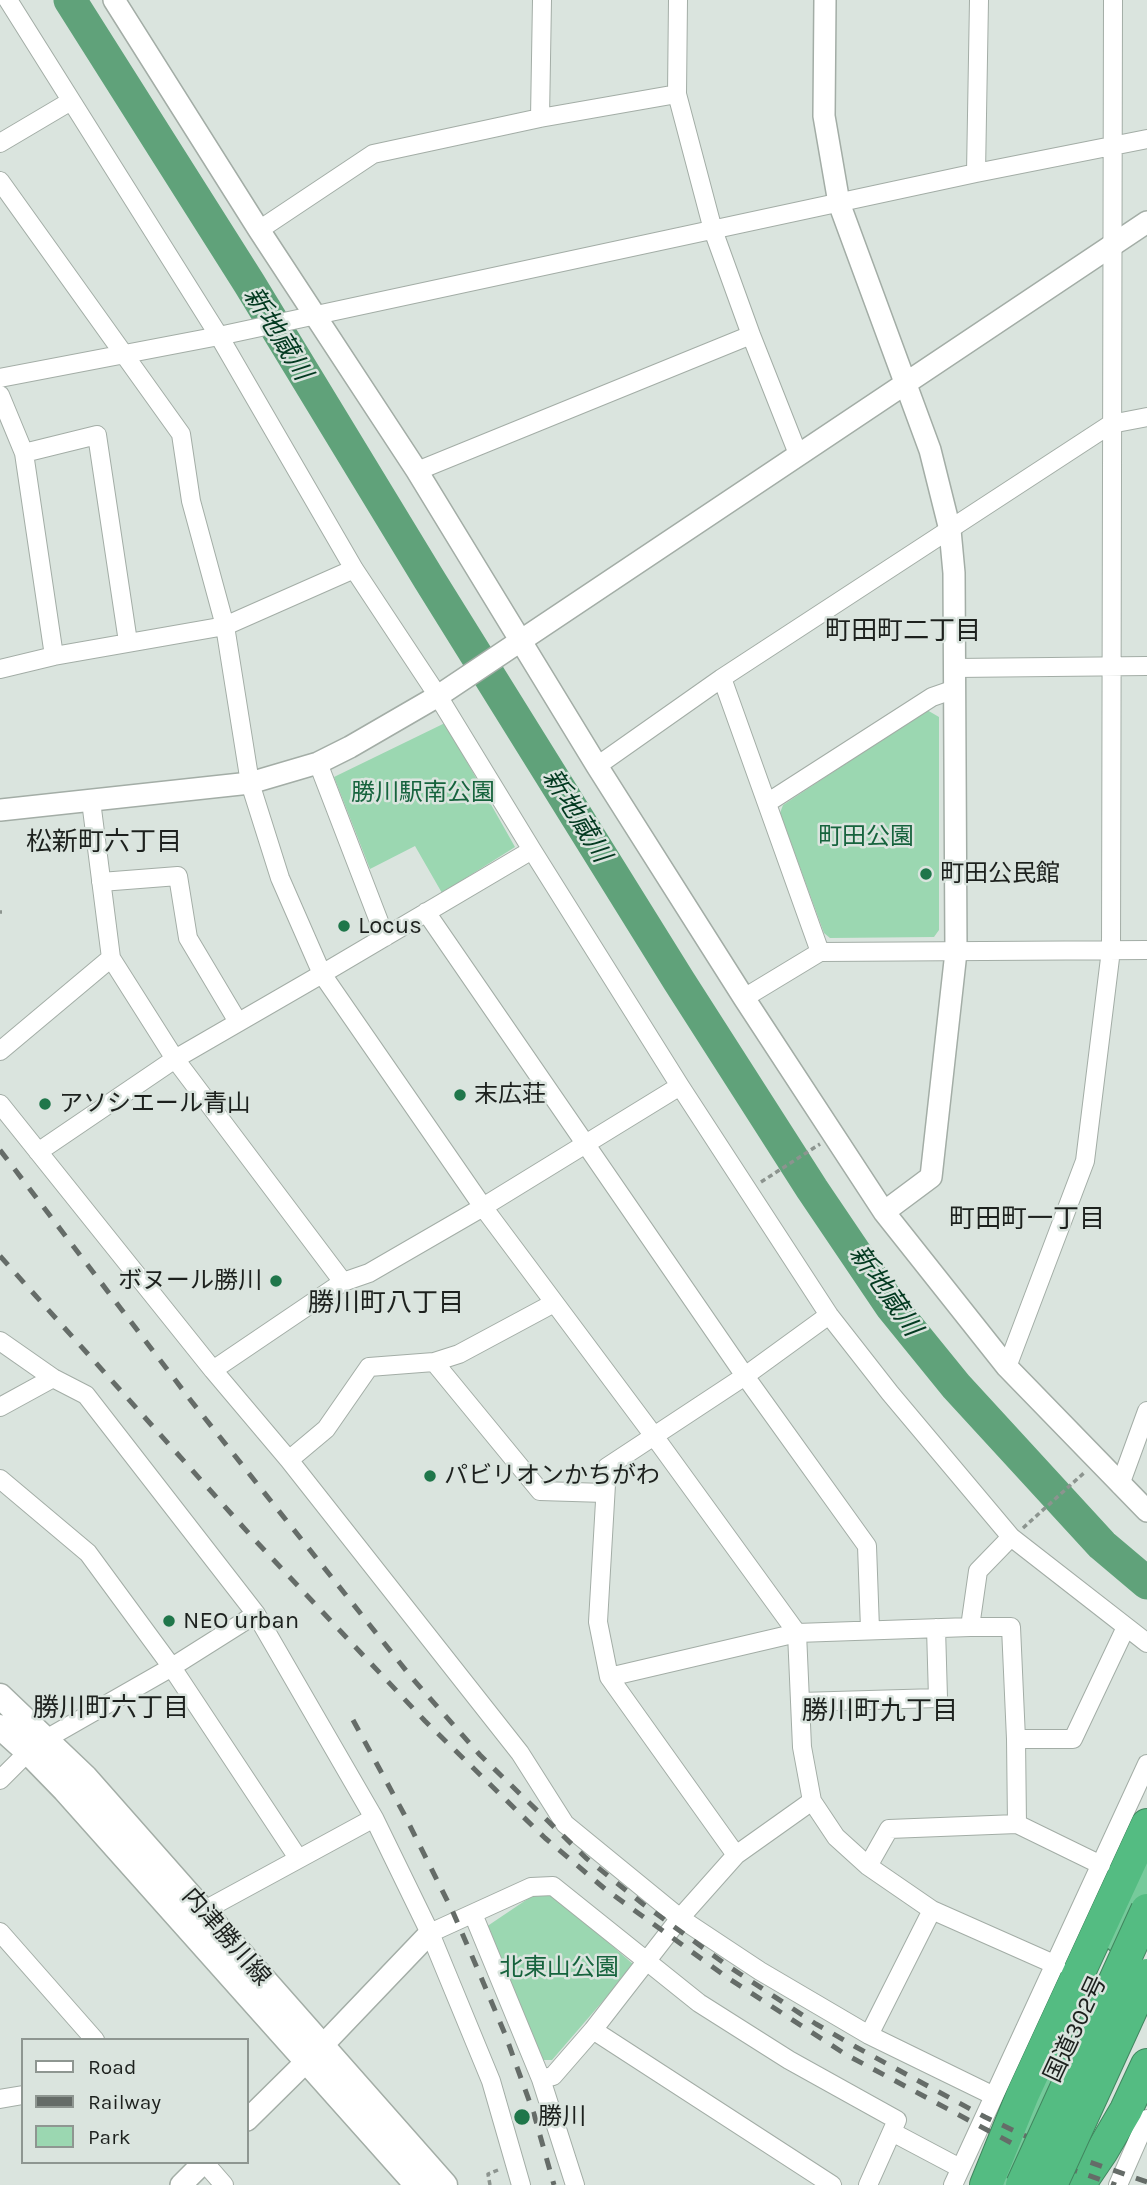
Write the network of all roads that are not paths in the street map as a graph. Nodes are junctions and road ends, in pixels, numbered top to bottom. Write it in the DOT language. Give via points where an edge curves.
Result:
graph roads {
  1 [pos="8,0"];
  2 [pos="114,0"];
  3 [pos="542,0"];
  4 [pos="678,0"];
  5 [pos="825,0"];
  6 [pos="979,0"];
  7 [pos="1113,0"];
  8 [pos="677,94"];
  9 [pos="71,101"];
  10 [pos="540,118"];
  11 [pos="1147,139"];
  12 [pos="0,143"];
  13 [pos="1111,147"];
  14 [pos="976,173"];
  15 [pos="0,181"];
  16 [pos="839,203"];
  17 [pos="1147,222"];
  18 [pos="259,230"];
  19 [pos="713,230"];
  20 [pos="1112,247"];
  21 [pos="308,317"];
  22 [pos="751,335"];
  23 [pos="219,336"];
  24 [pos="123,354"];
  25 [pos="0,378"];
  26 [pos="904,383"];
  27 [pos="0,395"];
  28 [pos="1147,417"];
  29 [pos="1111,424"];
  30 [pos="24,453"];
  31 [pos="798,454"];
  32 [pos="417,471"];
  33 [pos="950,530"];
  34 [pos="354,569"];
  35 [pos="225,626"];
  36 [pos="128,642"];
  37 [pos="519,642"];
  38 [pos="54,656"];
  39 [pos="1110,665"];
  40 [pos="1147,666"];
  41 [pos="0,668"];
  42 [pos="722,678"];
  43 [pos="955,678"];
  44 [pos="439,696"];
  45 [pos="318,763"];
  46 [pos="597,766"];
  47 [pos="250,783"];
  48 [pos="91,801"];
  49 [pos="767,803"];
  50 [pos="0,810"];
  51 [pos="532,850"];
  52 [pos="101,882"];
  53 [pos="426,912"];
  54 [pos="384,937"];
  55 [pos="1111,950"];
  56 [pos="1147,950"];
  57 [pos="956,952"];
  58 [pos="820,953"];
  59 [pos="111,958"];
  60 [pos="322,974"];
  61 [pos="744,998"];
  62 [pos="238,1022"];
  63 [pos="0,1051"];
  64 [pos="175,1059"];
  65 [pos="680,1086"];
  66 [pos="0,1104"];
  67 [pos="585,1146"];
  68 [pos="38,1152"];
  69 [pos="483,1207"];
  70 [pos="884,1212"];
  71 [pos="343,1282"];
  72 [pos="554,1303"];
  73 [pos="829,1315"];
  74 [pos="0,1341"];
  75 [pos="434,1362"];
  76 [pos="1007,1367"];
  77 [pos="213,1370"];
  78 [pos="745,1377"];
  79 [pos="53,1378"];
  80 [pos="0,1407"];
  81 [pos="1147,1411"];
  82 [pos="654,1436"];
  83 [pos="289,1460"];
  84 [pos="0,1479"];
  85 [pos="1120,1485"];
  86 [pos="605,1493"];
  87 [pos="1147,1511"];
  88 [pos="1012,1537"];
  89 [pos="256,1614"];
  90 [pos="970,1627"];
  91 [pos="1126,1627"];
  92 [pos="936,1628"];
  93 [pos="870,1629"];
  94 [pos="797,1633"];
  95 [pos="1147,1643"];
  96 [pos="172,1667"];
  97 [pos="609,1676"];
  98 [pos="0,1696"];
  99 [pos="800,1702"];
  100 [pos="0,1727"];
  101 [pos="1016,1739"];
  102 [pos="37,1745"];
  103 [pos="1147,1764"];
  104 [pos="0,1780"];
  105 [pos="1140,1790"];
  106 [pos="812,1801"];
  107 [pos="374,1818"];
  108 [pos="1017,1824"];
  109 [pos="1143,1833"];
  110 [pos="736,1855"];
  111 [pos="298,1858"];
  112 [pos="1101,1865"];
  113 [pos="868,1866"];
  114 [pos="1147,1873"];
  115 [pos="932,1910"];
  116 [pos="1147,1910"];
  117 [pos="203,1911"];
  118 [pos="473,1914"];
  119 [pos="680,1918"];
  120 [pos="0,1932"];
  121 [pos="430,1933"];
  122 [pos="646,1962"];
  123 [pos="1056,1965"];
  124 [pos="1147,1975"];
  125 [pos="1147,2009"];
  126 [pos="593,2030"];
  127 [pos="869,2035"];
  128 [pos="93,2038"];
  129 [pos="314,2053"];
  130 [pos="1147,2064"];
  131 [pos="541,2079"];
  132 [pos="21,2095"];
  133 [pos="994,2096"];
  134 [pos="0,2099"];
  135 [pos="248,2119"];
  136 [pos="1147,2119"];
  137 [pos="892,2132"];
  138 [pos="1141,2146"];
  139 [pos="202,2164"];
  140 [pos="206,2164"];
  141 [pos="973,2177"];
  142 [pos="181,2185"];
  143 [pos="224,2185"];
  144 [pos="417,2185"];
  145 [pos="444,2185"];
  146 [pos="522,2185"];
  147 [pos="575,2185"];
  148 [pos="832,2185"];
  149 [pos="868,2185"];
  150 [pos="953,2185"];
  151 [pos="1004,2185"];
  152 [pos="1022,2185"];
  153 [pos="1051,2185"];
  154 [pos="1067,2185"];
  155 [pos="1079,2185"];
  156 [pos="1118,2185"];
  1 -- 9 [label="street"];
  2 -- 18 [label="street"];
  3 -- 10 [label="street"];
  4 -- 8 [label="street"];
  5 -- 16 [label="street" via="824,116"];
  6 -- 14 [label="street"];
  7 -- 13 [label="street"];
  8 -- 10 [label="street"];
  8 -- 19 [label="street"];
  9 -- 12 [label="street"];
  9 -- 23 [label="street"];
  10 -- 18 [label="street" via="373,154"];
  11 -- 13 [label="street"];
  13 -- 14 [label="street"];
  13 -- 20 [label="street"];
  14 -- 16 [label="street"];
  15 -- 24 [label="street"];
  16 -- 19 [label="street"];
  16 -- 26 [label="street"];
  17 -- 20 [label="street"];
  18 -- 21 [label="street"];
  19 -- 21 [label="street"];
  19 -- 22 [label="street"];
  20 -- 26 [label="street"];
  20 -- 29 [label="street"];
  21 -- 23 [label="street"];
  21 -- 32 [label="street"];
  22 -- 31 [label="street"];
  22 -- 32 [label="street"];
  23 -- 24 [label="street"];
  23 -- 34 [label="street"];
  24 -- 25 [label="street"];
  24 -- 35 [label="street" via="181,434 191,501"];
  26 -- 31 [label="street"];
  26 -- 33 [label="street" via="930,450"];
  27 -- 30 [label="street"];
  28 -- 29 [label="street"];
  29 -- 33 [label="street"];
  29 -- 39 [label="street"];
  30 -- 36 [label="street" via="97,435"];
  30 -- 38 [label="street"];
  31 -- 37 [label="street"];
  32 -- 37 [label="street"];
  33 -- 42 [label="street"];
  33 -- 43 [label="street"];
  34 -- 35 [label="street"];
  34 -- 44 [label="street"];
  35 -- 36 [label="street"];
  35 -- 47 [label="street"];
  36 -- 38 [label="street"];
  37 -- 44 [label="street"];
  37 -- 46 [label="street"];
  38 -- 41 [label="street"];
  39 -- 40 [label="street"];
  39 -- 43 [label="street"];
  39 -- 55 [label="street"];
  42 -- 46 [label="street"];
  42 -- 49 [label="street"];
  43 -- 49 [label="street"];
  43 -- 57 [label="street"];
  44 -- 45 [label="street"];
  44 -- 51 [label="street"];
  45 -- 47 [label="street"];
  45 -- 54 [label="street"];
  46 -- 61 [label="street"];
  47 -- 48 [label="street"];
  47 -- 60 [label="street" via="280,878"];
  48 -- 50 [label="street"];
  48 -- 52 [label="street"];
  49 -- 58 [label="street"];
  51 -- 53 [label="street"];
  51 -- 65 [label="street"];
  52 -- 59 [label="street"];
  52 -- 62 [label="street" via="178,876 188,938"];
  53 -- 54 [label="street"];
  53 -- 67 [label="street"];
  54 -- 60 [label="street"];
  55 -- 56 [label="street"];
  55 -- 57 [label="street"];
  55 -- 76 [label="street" via="1085,1161"];
  57 -- 58 [label="street"];
  57 -- 70 [label="street" via="932,1177"];
  58 -- 61 [label="street"];
  59 -- 63 [label="street"];
  59 -- 64 [label="street"];
  60 -- 62 [label="street"];
  60 -- 69 [label="street"];
  61 -- 70 [label="street"];
  62 -- 64 [label="street"];
  64 -- 68 [label="street"];
  64 -- 71 [label="street"];
  65 -- 67 [label="street"];
  65 -- 73 [label="street"];
  66 -- 68 [label="street"];
  67 -- 69 [label="street"];
  67 -- 78 [label="street"];
  68 -- 77 [label="street"];
  69 -- 71 [label="street" via="369,1273"];
  69 -- 72 [label="street"];
  70 -- 76 [label="street"];
  71 -- 77 [label="street"];
  72 -- 75 [label="street" via="459,1354"];
  72 -- 82 [label="street"];
  73 -- 78 [label="street"];
  73 -- 88 [label="street"];
  74 -- 79 [label="street"];
  75 -- 83 [label="street" via="369,1367 326,1429"];
  75 -- 86 [label="street" via="540,1491"];
  76 -- 85 [label="street"];
  77 -- 83 [label="street"];
  78 -- 82 [label="street"];
  78 -- 93 [label="street" via="867,1545"];
  79 -- 80 [label="street"];
  79 -- 89 [label="street" via="86,1395"];
  81 -- 85 [label="street"];
  82 -- 86 [label="street" via="607,1467"];
  82 -- 94 [label="street"];
  83 -- 119 [label="street" via="520,1752 565,1824"];
  84 -- 96 [label="street" via="89,1553"];
  85 -- 87 [label="street"];
  86 -- 97 [label="street" via="598,1622"];
  88 -- 90 [label="street" via="978,1571"];
  88 -- 91 [label="street"];
  89 -- 96 [label="street"];
  89 -- 107 [label="street"];
  90 -- 92 [label="street"];
  90 -- 101 [label="street" via="1011,1627"];
  91 -- 95 [label="street"];
  91 -- 101 [label="street" via="1073,1739"];
  92 -- 93 [label="street"];
  92 -- 99 [label="street" via="938,1698"];
  93 -- 94 [label="street"];
  94 -- 97 [label="street"];
  94 -- 99 [label="street"];
  96 -- 102 [label="street"];
  96 -- 111 [label="street"];
  97 -- 110 [label="street"];
  98 -- 102 [label="main road, 内津勝川線"];
  99 -- 106 [label="street"];
  100 -- 102 [label="main road, 内津勝川線"];
  101 -- 108 [label="street"];
  102 -- 104 [label="street"];
  102 -- 117 [label="main road, 内津勝川線" via="85,1777"];
  102 -- 129 [label="main road, 内津勝川線" via="65,1790"];
  103 -- 105 [label="street"];
  105 -- 112 [label="street"];
  106 -- 110 [label="street"];
  106 -- 113 [label="street" via="836,1837"];
  107 -- 111 [label="street"];
  107 -- 121 [label="street"];
  108 -- 112 [label="street"];
  108 -- 113 [label="street" via="889,1829"];
  109 -- 141 [label="highway" via="1023,2094"];
  110 -- 119 [label="street"];
  111 -- 117 [label="street"];
  112 -- 123 [label="street"];
  113 -- 115 [label="street"];
  114 -- 151 [label="highway, 国道302号"];
  115 -- 123 [label="street"];
  115 -- 127 [label="street"];
  116 -- 152 [label="highway, bridge"];
  117 -- 129 [label="main road, 内津勝川線"];
  118 -- 121 [label="street"];
  118 -- 122 [label="street" via="531,1887 553,1886"];
  118 -- 131 [label="street"];
  119 -- 122 [label="street"];
  119 -- 127 [label="street"];
  120 -- 128 [label="street"];
  121 -- 129 [label="street"];
  121 -- 146 [label="street" via="491,2081"];
  122 -- 126 [label="street"];
  122 -- 137 [label="street" via="699,2003 789,2060 897,2120"];
  123 -- 133 [label="street"];
  124 -- 153 [label="highway, bridge"];
  125 -- 154 [label="highway"];
  126 -- 131 [label="street" via="553,2076"];
  126 -- 148 [label="street"];
  127 -- 133 [label="street"];
  129 -- 135 [label="street"];
  129 -- 144 [label="main road, 内津勝川線"];
  129 -- 145 [label="main road, 内津勝川線"];
  130 -- 155 [label="highway" via="1126,2110"];
  131 -- 147 [label="street"];
  132 -- 134 [label="street"];
  133 -- 141 [label="street"];
  136 -- 138 [label="street"];
  137 -- 141 [label="street"];
  137 -- 149 [label="street"];
  138 -- 156 [label="street"];
  139 -- 142 [label="street"];
  140 -- 143 [label="street"];
  141 -- 150 [label="street"];
}
